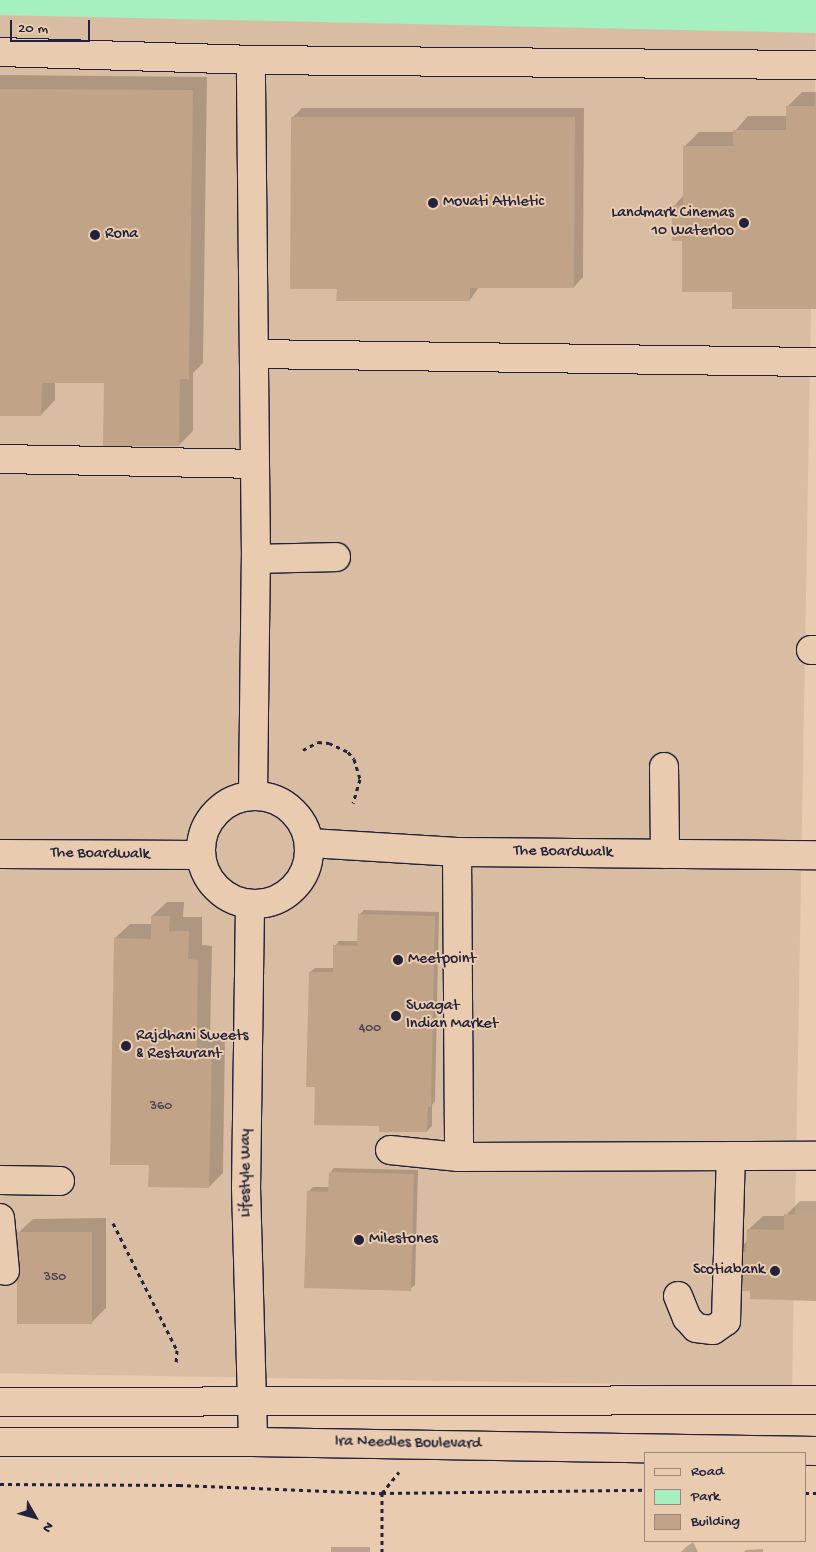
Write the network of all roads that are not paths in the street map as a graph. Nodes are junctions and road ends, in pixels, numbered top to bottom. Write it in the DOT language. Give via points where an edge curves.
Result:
graph roads {
  1 [pos="0,52"];
  2 [pos="251,60"];
  3 [pos="816,65"];
  4 [pos="254,354"];
  5 [pos="816,362"];
  6 [pos="0,459"];
  7 [pos="254,464"];
  8 [pos="336,557"];
  9 [pos="256,559"];
  10 [pos="664,768"];
  11 [pos="253,795"];
  12 [pos="310,843"];
  13 [pos="458,852"];
  14 [pos="0,854"];
  15 [pos="665,854"];
  16 [pos="201,855"];
  17 [pos="816,855"];
  18 [pos="250,904"];
  19 [pos="390,1150"];
  20 [pos="730,1156"];
  21 [pos="816,1156"];
  22 [pos="459,1157"];
  23 [pos="0,1180"];
  24 [pos="60,1181"];
  25 [pos="0,1218"];
  26 [pos="4,1272"];
  27 [pos="678,1296"];
  28 [pos="250,1400"];
  29 [pos="816,1400"];
  30 [pos="0,1402"];
  31 [pos="0,1442"];
  32 [pos="253,1442"];
  33 [pos="816,1451"];
  1 -- 2 [label="main road"];
  2 -- 3 [label="main road"];
  2 -- 4 [label="main road"];
  4 -- 5 [label="main road"];
  4 -- 7 [label="main road"];
  6 -- 7 [label="main road"];
  7 -- 9 [label="main road"];
  8 -- 9 [label="main road"];
  9 -- 11 [label="main road"];
  10 -- 15 [label="main road"];
  11 -- 12 [label="main road" via="277,799 290,808 304,826"];
  11 -- 16 [label="main road" via="233,800 216,812 204,831"];
  12 -- 13 [label="main road, The Boardwalk"];
  12 -- 18 [label="main road" via="306,870 295,887 276,900"];
  13 -- 15 [label="main road, The Boardwalk"];
  13 -- 22 [label="main road"];
  14 -- 16 [label="main road, The Boardwalk"];
  15 -- 17 [label="main road, The Boardwalk"];
  16 -- 18 [label="main road" via="208,877 221,892"];
  18 -- 28 [label="main road, Lifestyle Way" via="246,1187"];
  19 -- 22 [label="main road"];
  20 -- 21 [label="main road"];
  20 -- 22 [label="main road"];
  20 -- 27 [label="main road" via="726,1320 713,1330 696,1328 687,1318"];
  23 -- 24 [label="main road"];
  25 -- 26 [label="main road"];
  28 -- 29 [label="main road"];
  28 -- 30 [label="main road"];
  28 -- 32 [label="main road, Lifestyle Way"];
  31 -- 32 [label="main road, Ira Needles Boulevard"];
  32 -- 33 [label="main road, Ira Needles Boulevard"];
}
